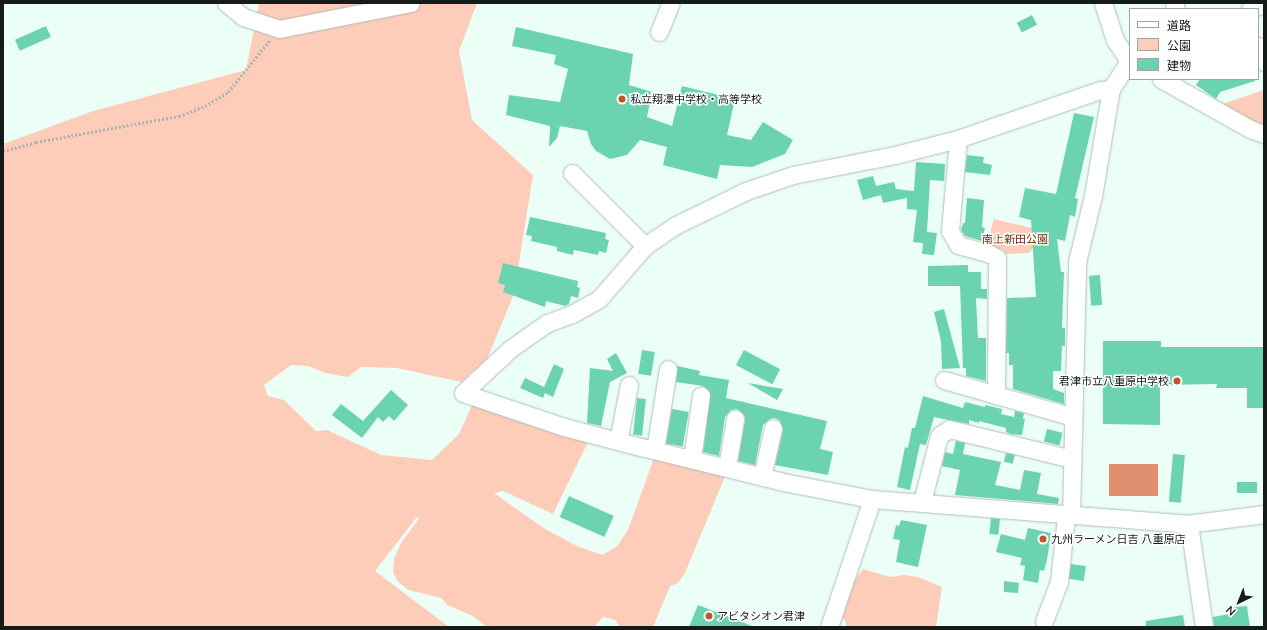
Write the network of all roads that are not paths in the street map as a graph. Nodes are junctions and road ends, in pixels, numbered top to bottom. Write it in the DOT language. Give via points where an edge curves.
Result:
graph roads {
  1 [pos="226,3"];
  2 [pos="410,3"];
  3 [pos="671,3"];
  4 [pos="1103,3"];
  5 [pos="1264,4"];
  6 [pos="1253,8"];
  7 [pos="659,32"];
  8 [pos="1259,49"];
  9 [pos="1129,61"];
  10 [pos="1264,62"];
  11 [pos="1163,80"];
  12 [pos="1110,89"];
  13 [pos="1264,134"];
  14 [pos="958,139"];
  15 [pos="572,173"];
  16 [pos="645,246"];
  17 [pos="668,369"];
  18 [pos="944,380"];
  19 [pos="629,385"];
  20 [pos="996,395"];
  21 [pos="701,396"];
  22 [pos="1073,417"];
  23 [pos="735,419"];
  24 [pos="773,428"];
  25 [pos="618,441"];
  26 [pos="655,450"];
  27 [pos="692,459"];
  28 [pos="1072,459"];
  29 [pos="727,467"];
  30 [pos="762,477"];
  31 [pos="872,499"];
  32 [pos="922,502"];
  33 [pos="1264,514"];
  34 [pos="1068,516"];
  35 [pos="1189,524"];
  36 [pos="1044,621"];
  37 [pos="829,627"];
  38 [pos="1204,627"];
  1 -- 2 [label="street" via="243,17 279,29"];
  3 -- 7 [label="street"];
  4 -- 9 [label="street" via="1115,40"];
  5 -- 6 [label="street"];
  8 -- 10 [label="street"];
  9 -- 12 [label="street"];
  11 -- 13 [label="street" via="1250,129"];
  12 -- 14 [label="street" via="1100,90"];
  12 -- 22 [label="street" via="1093,196 1077,262"];
  14 -- 16 [label="street" via="895,156 792,175 746,191 676,225"];
  14 -- 20 [label="street" via="950,231 958,245 997,258"];
  15 -- 16 [label="street"];
  16 -- 25 [label="street" via="599,299 572,314 547,322 510,349 463,393 564,427"];
  17 -- 26 [label="street"];
  18 -- 20 [label="street"];
  19 -- 25 [label="street"];
  20 -- 22 [label="street"];
  21 -- 27 [label="street"];
  22 -- 28 [label="street"];
  23 -- 29 [label="street"];
  24 -- 30 [label="street"];
  25 -- 26 [label="street"];
  26 -- 27 [label="street"];
  27 -- 29 [label="street"];
  28 -- 32 [label="street" via="949,429 939,436"];
  28 -- 34 [label="street"];
  29 -- 30 [label="street"];
  30 -- 31 [label="street"];
  31 -- 32 [label="street"];
  31 -- 37 [label="street"];
  32 -- 34 [label="street"];
  33 -- 35 [label="street"];
  34 -- 35 [label="street"];
  34 -- 36 [label="street" via="1059,582"];
  35 -- 38 [label="street"];
}
